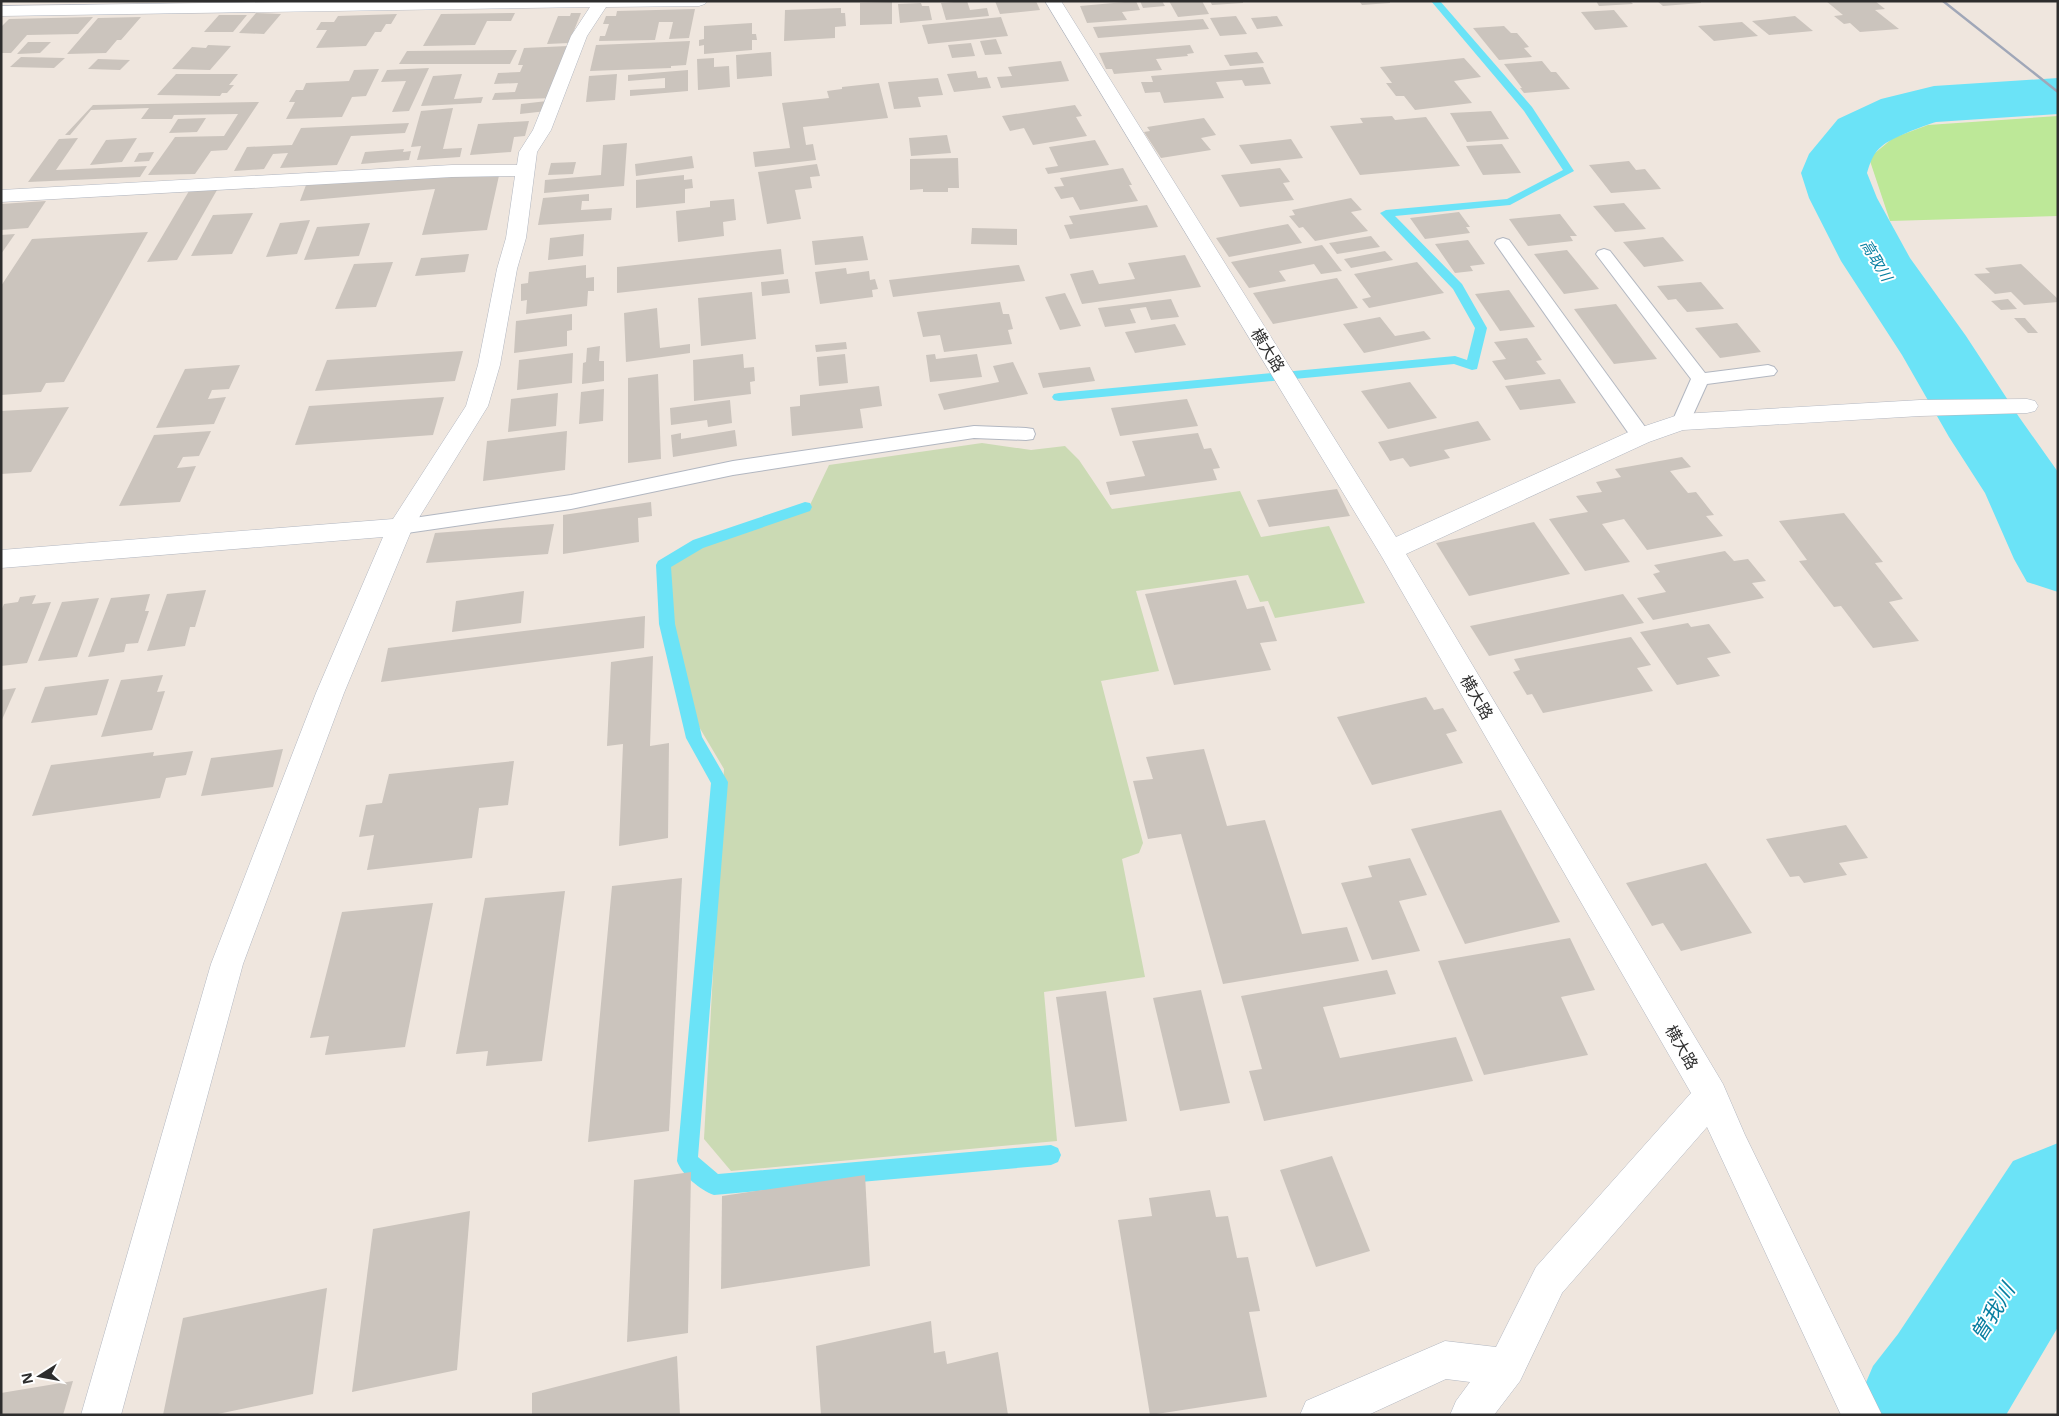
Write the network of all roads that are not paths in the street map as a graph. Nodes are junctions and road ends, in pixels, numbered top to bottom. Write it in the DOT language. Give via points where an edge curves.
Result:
graph roads {
  1 [pos="699,1"];
  2 [pos="1053,1"];
  3 [pos="438,3"];
  4 [pos="600,4"];
  5 [pos="1,12"];
  6 [pos="524,170"];
  7 [pos="1,196"];
  8 [pos="1503,243"];
  9 [pos="1604,254"];
  10 [pos="1768,371"];
  11 [pos="1700,379"];
  12 [pos="2026,406"];
  13 [pos="1681,422"];
  14 [pos="1026,434"];
  15 [pos="1641,436"];
  16 [pos="400,528"];
  17 [pos="1391,550"];
  18 [pos="1,560"];
  19 [pos="1711,1096"];
  20 [pos="1506,1367"];
  21 [pos="101,1415"];
  22 [pos="1320,1415"];
  23 [pos="1470,1415"];
  24 [pos="1862,1415"];
  1 -- 4 [label="street"];
  2 -- 17 [label="street, 横大路"];
  3 -- 4 [label="street"];
  3 -- 5 [label="street"];
  4 -- 6 [label="street" via="579,36 542,130 528,152"];
  6 -- 7 [label="street" via="452,171"];
  6 -- 16 [label="street" via="516,238 489,366 477,406"];
  8 -- 15 [label="lane"];
  9 -- 11 [label="lane"];
  10 -- 11 [label="lane"];
  11 -- 13 [label="lane"];
  12 -- 13 [label="street" via="1920,408"];
  13 -- 15 [label="street"];
  14 -- 16 [label="lane" via="974,432 796,458 571,502"];
  15 -- 17 [label="street"];
  16 -- 18 [label="street"];
  16 -- 21 [label="street" via="330,692 227,964"];
  17 -- 19 [label="street, 横大路"];
  19 -- 20 [label="street" via="1549,1280"];
  19 -- 24 [label="street, 横大路"];
  20 -- 22 [label="street" via="1445,1360"];
  20 -- 23 [label="street"];
}
